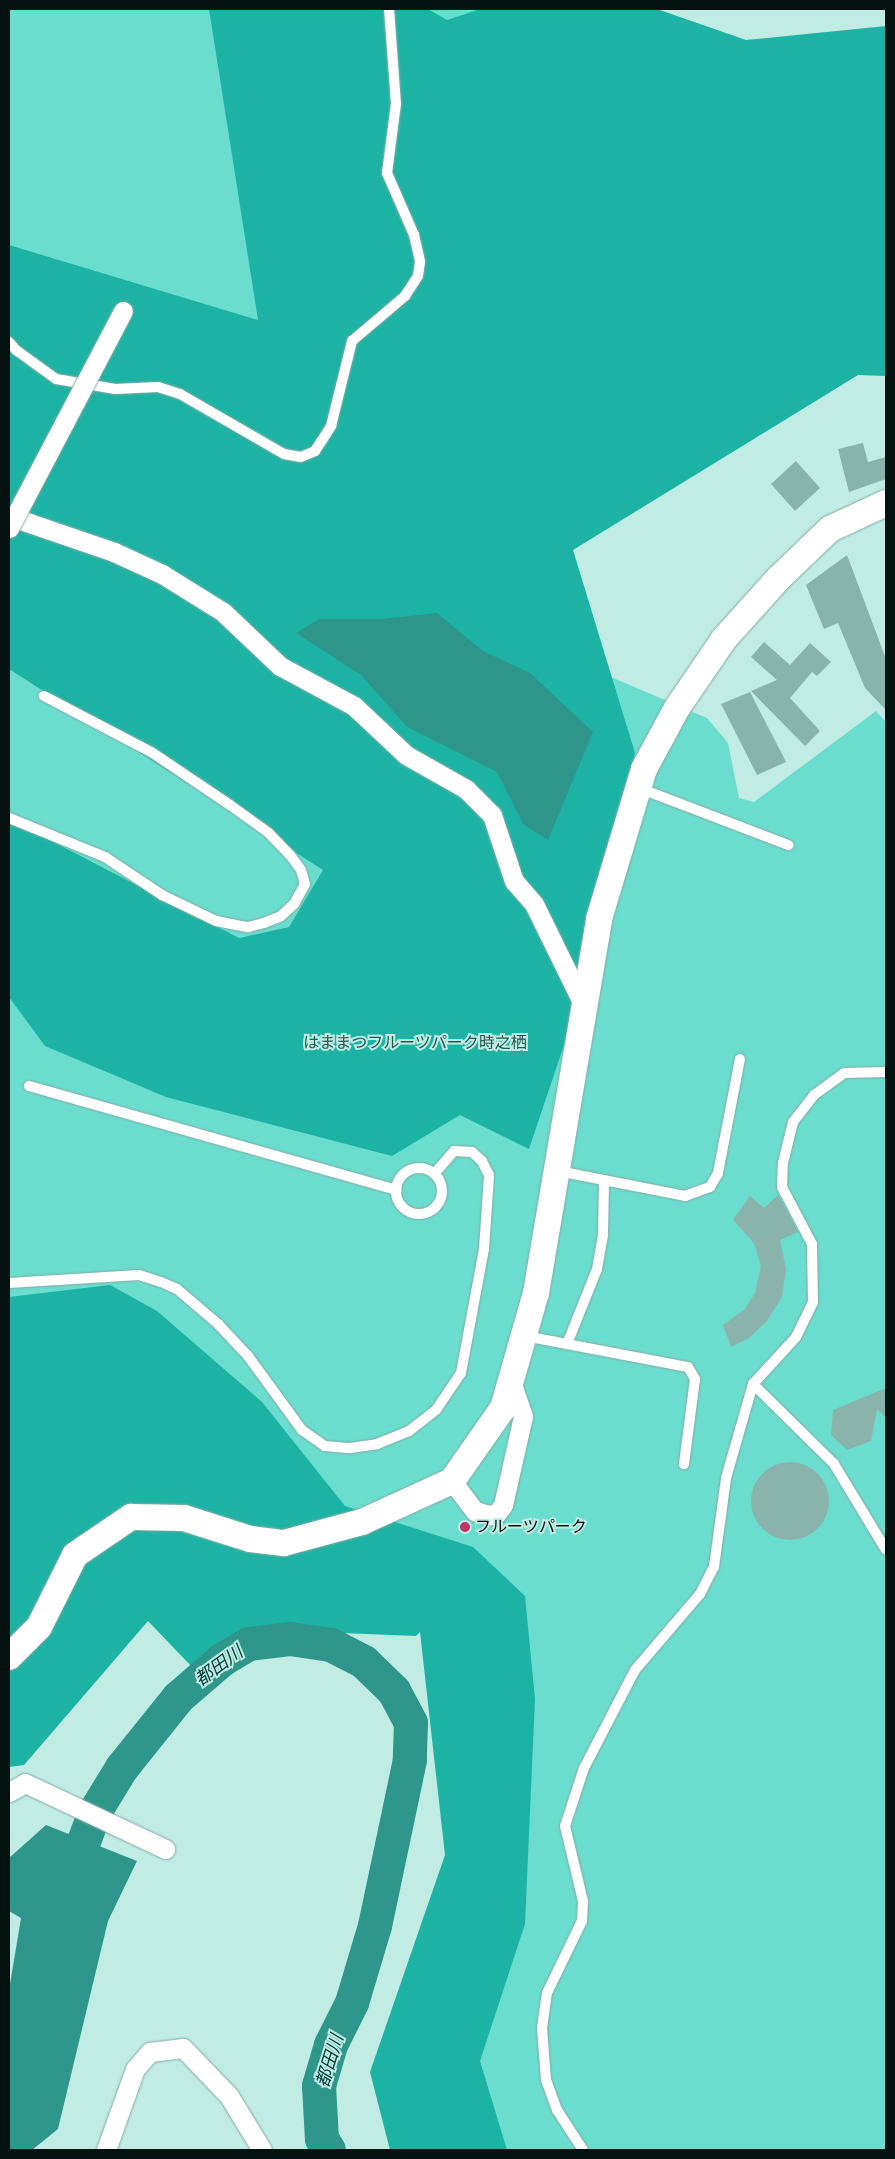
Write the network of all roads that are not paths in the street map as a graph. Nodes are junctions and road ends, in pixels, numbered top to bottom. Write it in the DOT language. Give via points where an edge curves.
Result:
graph roads {
  1 [pos="389,9"];
  2 [pos="123,311"];
  3 [pos="9,342"];
  4 [pos="886,503"];
  5 [pos="9,516"];
  6 [pos="9,528"];
  7 [pos="44,696"];
  8 [pos="639,788"];
  9 [pos="9,818"];
  10 [pos="788,845"];
  11 [pos="583,1004"];
  12 [pos="740,1060"];
  13 [pos="886,1072"];
  14 [pos="29,1086"];
  15 [pos="558,1171"];
  16 [pos="434,1174"];
  17 [pos="604,1180"];
  18 [pos="397,1190"];
  19 [pos="9,1283"];
  20 [pos="524,1336"];
  21 [pos="567,1344"];
  22 [pos="511,1382"];
  23 [pos="753,1384"];
  24 [pos="684,1464"];
  25 [pos="452,1481"];
  26 [pos="886,1550"];
  27 [pos="9,1657"];
  28 [pos="17,1788"];
  29 [pos="165,1849"];
  30 [pos="106,2150"];
  31 [pos="262,2150"];
  32 [pos="583,2150"];
  1 -- 3 [label="lane" via="396,104 387,173 414,235 420,261 418,276 405,296 352,342 331,426 315,451 301,457 284,454 180,394 158,386 115,389 56,379"];
  2 -- 6 [label="street, bridge"];
  4 -- 8 [label="street" via="830,529 779,578 724,639 677,708 644,769"];
  5 -- 11 [label="street" via="114,552 162,574 223,612 280,666 354,706 406,755 466,789 492,815 514,881 534,904"];
  7 -- 9 [label="lane" via="151,752 269,833 301,870 305,884 302,894 281,916 264,923 248,927 216,920 162,895 106,857"];
  8 -- 10 [label="lane"];
  8 -- 11 [label="street" via="600,919"];
  11 -- 15 [label="street"];
  12 -- 17 [label="lane" via="718,1173 710,1187 685,1196"];
  13 -- 23 [label="lane" via="844,1073 814,1095 793,1122 783,1162 782,1186 812,1244 813,1302 796,1337"];
  14 -- 18 [label="lane"];
  15 -- 17 [label="lane"];
  15 -- 20 [label="street" via="536,1293"];
  16 -- 18 [label="lane" via="429,1169 415,1167 403,1173"];
  16 -- 18 [label="lane" via="442,1188 441,1198 426,1212 405,1209 397,1198"];
  16 -- 19 [label="lane" via="454,1151 472,1152 482,1161 489,1175 484,1248 461,1373 436,1410 409,1431 377,1444 350,1448 325,1446 302,1430 248,1356 218,1324 177,1289 139,1275"];
  17 -- 21 [label="lane" via="603,1234 598,1269"];
  20 -- 21 [label="lane"];
  20 -- 22 [label="street"];
  21 -- 24 [label="lane" via="688,1367 695,1380"];
  22 -- 25 [label="street" via="504,1408"];
  22 -- 25 [label="street" via="523,1416 503,1505 496,1514 476,1511"];
  23 -- 26 [label="lane" via="834,1464"];
  23 -- 32 [label="lane" via="726,1478 714,1567 700,1594 635,1670 584,1768 565,1826 583,1901 582,1921 547,1992 542,2028 546,2080 556,2110"];
  25 -- 27 [label="street" via="362,1522 284,1544 250,1539 184,1518 130,1517 75,1555 39,1627"];
  28 -- 29 [label="street"];
  30 -- 31 [label="street" via="129,2095 135,2069 150,2052 183,2048 229,2096"];
}
